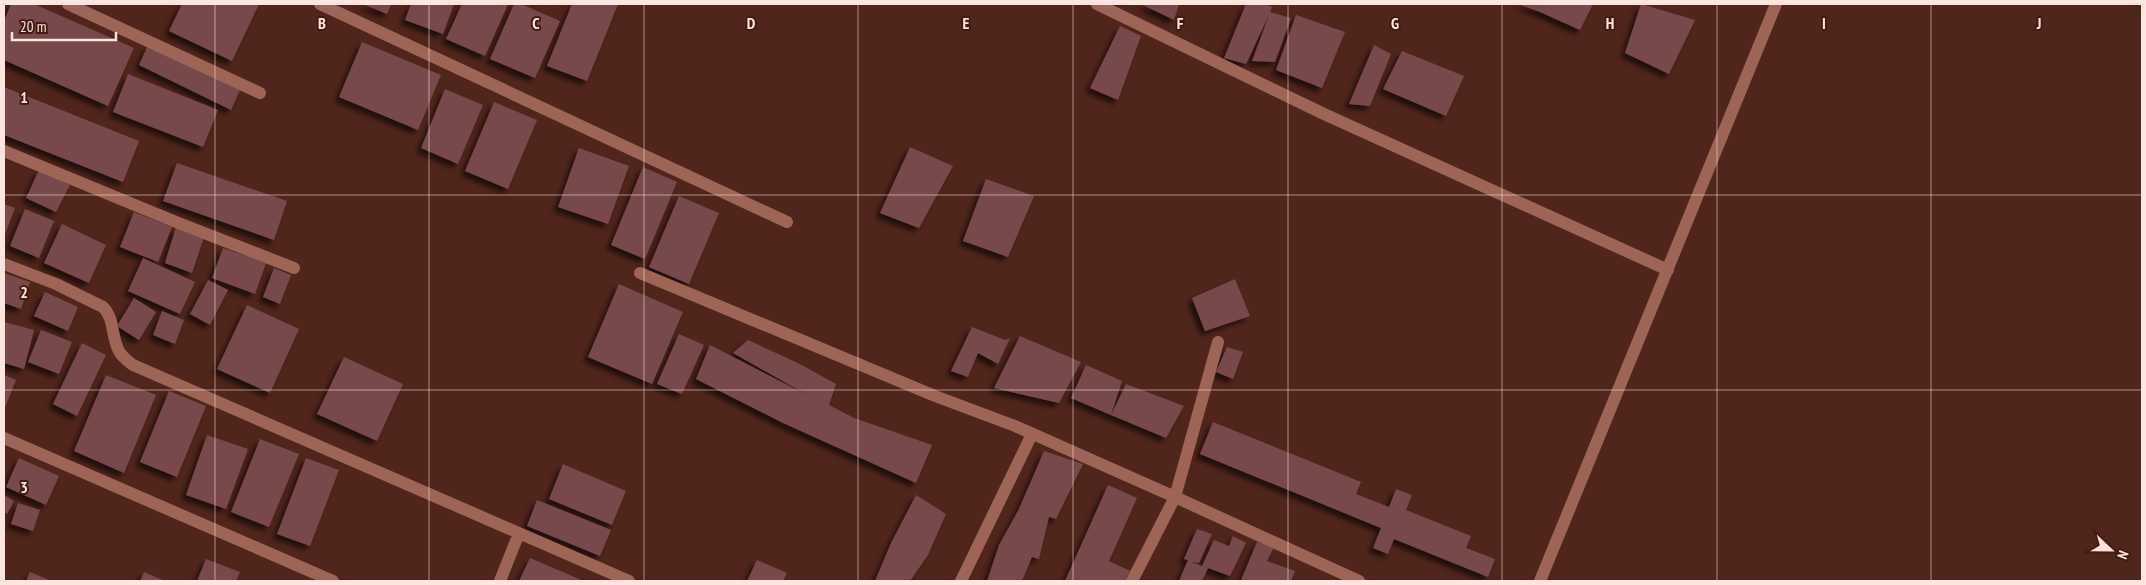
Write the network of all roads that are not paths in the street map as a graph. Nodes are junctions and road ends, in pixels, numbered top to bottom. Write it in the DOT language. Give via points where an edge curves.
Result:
graph roads {
  1 [pos="68,4"];
  2 [pos="320,4"];
  3 [pos="1097,4"];
  4 [pos="1776,4"];
  5 [pos="260,92"];
  6 [pos="4,151"];
  7 [pos="787,222"];
  8 [pos="4,264"];
  9 [pos="294,268"];
  10 [pos="1668,270"];
  11 [pos="640,273"];
  12 [pos="1218,342"];
  13 [pos="1032,434"];
  14 [pos="4,438"];
  15 [pos="1176,497"];
  16 [pos="519,533"];
  17 [pos="1336,577"];
  18 [pos="333,581"];
  19 [pos="500,581"];
  20 [pos="629,581"];
  21 [pos="961,581"];
  22 [pos="1132,581"];
  23 [pos="1359,581"];
  24 [pos="1540,581"];
  1 -- 5 [label="street"];
  2 -- 7 [label="street"];
  3 -- 10 [label="street" via="1324,114"];
  4 -- 10 [label="street"];
  6 -- 9 [label="street"];
  8 -- 16 [label="street" via="103,307 112,325 118,350 133,366"];
  10 -- 24 [label="street"];
  11 -- 13 [label="street"];
  12 -- 15 [label="street"];
  13 -- 15 [label="street"];
  13 -- 21 [label="street"];
  14 -- 18 [label="street"];
  15 -- 17 [label="street"];
  15 -- 22 [label="street"];
  16 -- 19 [label="street"];
  16 -- 20 [label="street"];
  17 -- 23 [label="street"];
}
